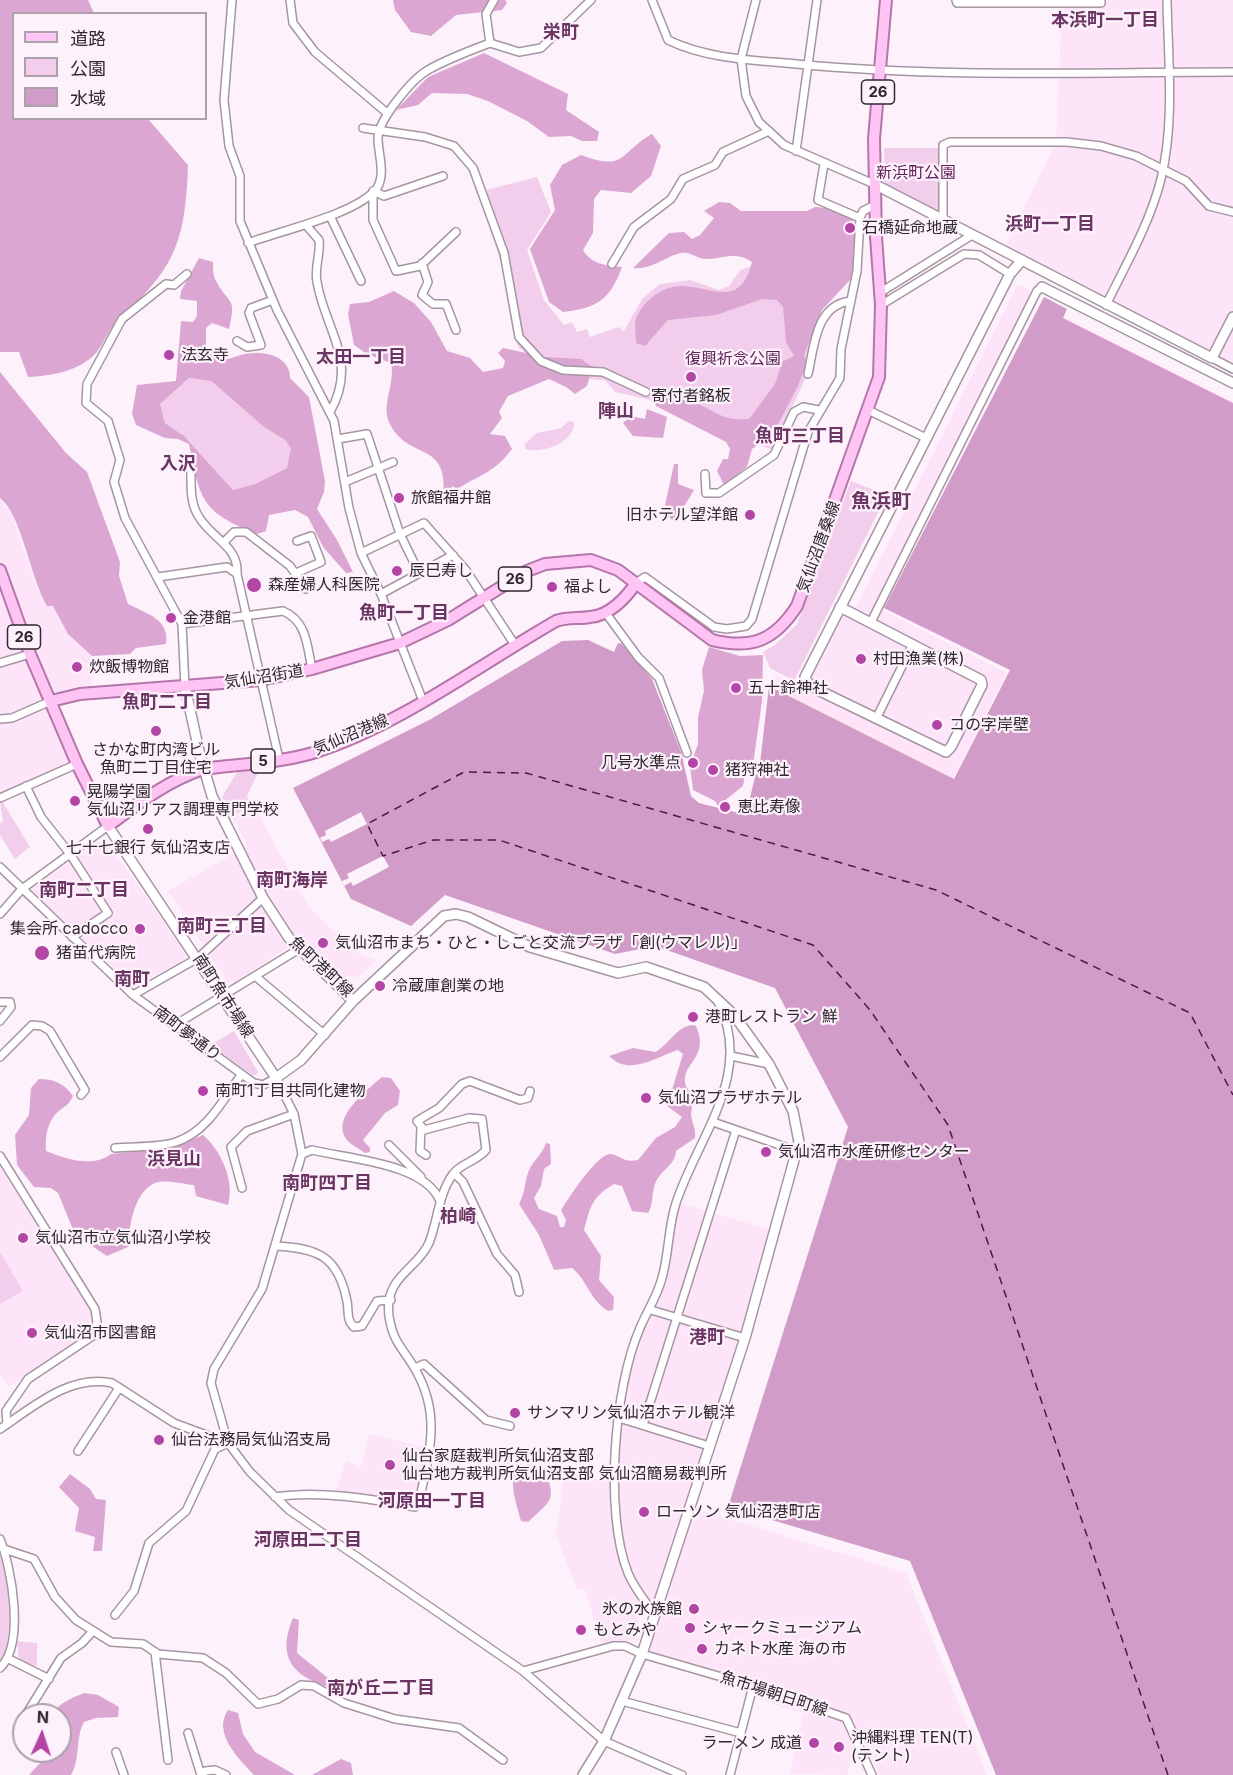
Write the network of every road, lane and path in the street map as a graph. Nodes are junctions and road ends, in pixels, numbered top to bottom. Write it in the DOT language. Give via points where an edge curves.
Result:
graph roads {
  1 [pos="232,0"];
  2 [pos="290,0"];
  3 [pos="494,0"];
  4 [pos="591,0"];
  5 [pos="652,0"];
  6 [pos="756,0"];
  7 [pos="817,0"];
  8 [pos="886,0"];
  9 [pos="956,0"];
  10 [pos="1101,0"];
  11 [pos="1167,0"];
  12 [pos="490,43"];
  13 [pos="741,58"];
  14 [pos="808,65"];
  15 [pos="880,71"];
  16 [pos="1168,72"];
  17 [pos="1233,72"];
  18 [pos="387,113"];
  19 [pos="363,128"];
  20 [pos="379,129"];
  21 [pos="769,131"];
  22 [pos="796,151"];
  23 [pos="824,164"];
  24 [pos="1162,169"];
  25 [pos="444,176"];
  26 [pos="874,184"];
  27 [pos="373,191"];
  28 [pos="875,205"];
  29 [pos="1233,212"];
  30 [pos="330,216"];
  31 [pos="860,218"];
  32 [pos="943,221"];
  33 [pos="306,225"];
  34 [pos="456,232"];
  35 [pos="972,235"];
  36 [pos="248,243"];
  37 [pos="1022,260"];
  38 [pos="422,263"];
  39 [pos="612,264"];
  40 [pos="187,274"];
  41 [pos="1010,274"];
  42 [pos="361,280"];
  43 [pos="1042,287"];
  44 [pos="881,292"];
  45 [pos="273,300"];
  46 [pos="851,301"];
  47 [pos="881,305"];
  48 [pos="1106,305"];
  49 [pos="1233,317"];
  50 [pos="456,330"];
  51 [pos="237,341"];
  52 [pos="1212,358"];
  53 [pos="1233,369"];
  54 [pos="808,374"];
  55 [pos="1233,383"];
  56 [pos="646,392"];
  57 [pos="819,410"];
  58 [pos="868,410"];
  59 [pos="330,412"];
  60 [pos="926,438"];
  61 [pos="338,439"];
  62 [pos="393,462"];
  63 [pos="191,470"];
  64 [pos="379,470"];
  65 [pos="705,474"];
  66 [pos="345,482"];
  67 [pos="400,534"];
  68 [pos="297,541"];
  69 [pos="223,543"];
  70 [pos="361,553"];
  71 [pos="453,555"];
  72 [pos="0,570"];
  73 [pos="296,573"];
  74 [pos="419,573"];
  75 [pos="237,574"];
  76 [pos="158,577"];
  77 [pos="636,583"];
  78 [pos="306,588"];
  79 [pos="381,594"];
  80 [pos="486,597"];
  81 [pos="840,607"];
  82 [pos="605,612"];
  83 [pos="246,617"];
  84 [pos="871,622"];
  85 [pos="182,624"];
  86 [pos="400,643"];
  87 [pos="913,644"];
  88 [pos="515,645"];
  89 [pos="30,654"];
  90 [pos="0,663"];
  91 [pos="312,669"];
  92 [pos="261,680"];
  93 [pos="185,687"];
  94 [pos="51,701"];
  95 [pos="423,701"];
  96 [pos="0,719"];
  97 [pos="876,719"];
  98 [pos="687,753"];
  99 [pos="279,759"];
  100 [pos="77,764"];
  101 [pos="203,769"];
  102 [pos="26,786"];
  103 [pos="0,798"];
  104 [pos="108,826"];
  105 [pos="70,854"];
  106 [pos="0,867"];
  107 [pos="22,889"];
  108 [pos="263,898"];
  109 [pos="0,914"];
  110 [pos="72,937"];
  111 [pos="299,949"];
  112 [pos="198,958"];
  113 [pos="255,976"];
  114 [pos="134,995"];
  115 [pos="223,997"];
  116 [pos="716,997"];
  117 [pos="353,1000"];
  118 [pos="0,1002"];
  119 [pos="0,1021"];
  120 [pos="175,1025"];
  121 [pos="325,1035"];
  122 [pos="731,1056"];
  123 [pos="0,1058"];
  124 [pos="769,1064"];
  125 [pos="241,1075"];
  126 [pos="276,1078"];
  127 [pos="530,1091"];
  128 [pos="81,1095"];
  129 [pos="294,1114"];
  130 [pos="712,1122"];
  131 [pos="421,1128"];
  132 [pos="736,1130"];
  133 [pos="389,1145"];
  134 [pos="115,1148"];
  135 [pos="797,1151"];
  136 [pos="303,1154"];
  137 [pos="426,1155"];
  138 [pos="0,1156"];
  139 [pos="454,1173"];
  140 [pos="422,1179"];
  141 [pos="242,1188"];
  142 [pos="440,1201"];
  143 [pos="275,1246"];
  144 [pos="519,1292"];
  145 [pos="391,1300"];
  146 [pos="651,1310"];
  147 [pos="676,1318"];
  148 [pos="745,1338"];
  149 [pos="415,1368"];
  150 [pos="119,1388"];
  151 [pos="619,1418"];
  152 [pos="7,1424"];
  153 [pos="510,1425"];
  154 [pos="643,1425"];
  155 [pos="0,1429"];
  156 [pos="228,1443"];
  157 [pos="709,1446"];
  158 [pos="78,1451"];
  159 [pos="275,1497"];
  160 [pos="0,1539"];
  161 [pos="4,1550"];
  162 [pos="115,1615"];
  163 [pos="655,1615"];
  164 [pos="93,1631"];
  165 [pos="155,1652"];
  166 [pos="642,1654"];
  167 [pos="7,1658"];
  168 [pos="0,1668"];
  169 [pos="523,1671"];
  170 [pos="49,1679"];
  171 [pos="753,1686"];
  172 [pos="622,1701"];
  173 [pos="33,1703"];
  174 [pos="188,1733"];
  175 [pos="741,1733"];
  176 [pos="603,1741"];
  177 [pos="116,1752"];
  178 [pos="168,1760"];
  179 [pos="503,1760"];
  180 [pos="124,1775"];
  181 [pos="201,1775"];
  182 [pos="226,1775"];
  183 [pos="583,1775"];
  184 [pos="682,1775"];
  185 [pos="730,1775"];
  186 [pos="872,1775"];
  1 -- 36 [label="street" via="224,100 229,146 240,176 239,215"];
  2 -- 18 [label="street" via="293,23 315,52"];
  3 -- 12 [label="street" via="486,14"];
  4 -- 12 [label="street" via="541,48 519,52"];
  5 -- 13 [label="street" via="668,40 691,51"];
  6 -- 13 [label="street"];
  7 -- 14 [label="street"];
  8 -- 15 [label="main road, 気仙沼唐桑線 / 26"];
  9 -- 10 [label="street"];
  11 -- 16 [label="street"];
  12 -- 18 [label="street" via="425,72"];
  13 -- 14 [label="street"];
  13 -- 21 [label="street" via="746,96 759,122"];
  14 -- 15 [label="street"];
  14 -- 22 [label="street"];
  15 -- 16 [label="street"];
  15 -- 26 [label="main road, 気仙沼唐桑線 / 26"];
  16 -- 17 [label="street"];
  16 -- 24 [label="street" via="1168,130"];
  18 -- 20 [label="street"];
  19 -- 20 [label="street"];
  20 -- 27 [label="street" via="381,169 378,187"];
  20 -- 56 [label="street" via="453,146 473,168 504,253 519,337 541,361 563,370 603,372"];
  21 -- 22 [label="street"];
  21 -- 39 [label="street" via="723,152 715,165 683,179 671,199 634,227"];
  22 -- 23 [label="street"];
  23 -- 26 [label="street"];
  23 -- 31 [label="street" via="818,200"];
  24 -- 29 [label="street" via="1186,181 1209,206"];
  24 -- 32 [label="street" via="1136,156 1067,142 950,142 943,145"];
  24 -- 48 [label="street" via="1140,236"];
  25 -- 27 [label="street" via="384,196"];
  26 -- 28 [label="main road, 気仙沼唐桑線 / 26"];
  26 -- 32 [label="street"];
  27 -- 30 [label="street"];
  27 -- 38 [label="street" via="373,220 396,270 404,271"];
  28 -- 31 [label="street" via="863,211"];
  28 -- 44 [label="main road, 気仙沼唐桑線 / 26"];
  30 -- 33 [label="street"];
  30 -- 42 [label="street"];
  31 -- 46 [label="street"];
  32 -- 35 [label="street"];
  33 -- 36 [label="street"];
  33 -- 59 [label="street" via="320,240 316,281 342,357 342,374"];
  34 -- 38 [label="street"];
  35 -- 37 [label="street"];
  35 -- 44 [label="street"];
  36 -- 45 [label="street"];
  37 -- 41 [label="street"];
  37 -- 48 [label="street"];
  38 -- 50 [label="street" via="428,282 422,295 433,304 446,304"];
  40 -- 76 [label="street" via="174,285 166,284 122,319 87,384 86,403 108,421 115,439 120,460 114,482 125,518"];
  41 -- 47 [label="street" via="979,255 964,254"];
  41 -- 60 [label="street"];
  43 -- 55 [label="street"];
  43 -- 84 [label="street"];
  44 -- 47 [label="main road, 気仙沼唐桑線 / 26"];
  45 -- 51 [label="street" via="250,308 261,345 247,347"];
  45 -- 59 [label="street"];
  46 -- 54 [label="street" via="839,302 824,316"];
  46 -- 57 [label="street" via="841,349 840,378"];
  47 -- 58 [label="main road, 気仙沼唐桑線 / 26" via="879,377"];
  48 -- 52 [label="street"];
  49 -- 52 [label="street"];
  52 -- 53 [label="street"];
  57 -- 65 [label="street" via="803,407 794,412 774,455 719,493 706,493"];
  57 -- 77 [label="street" via="802,450 752,619 746,626 714,627 645,577"];
  58 -- 60 [label="street"];
  58 -- 77 [label="main road, 気仙沼唐桑線 / 26" via="797,606 779,630 760,642 712,640"];
  59 -- 61 [label="street"];
  60 -- 81 [label="street"];
  61 -- 64 [label="street" via="368,434"];
  61 -- 66 [label="street"];
  62 -- 64 [label="street"];
  63 -- 69 [label="street" via="190,492 198,517"];
  64 -- 66 [label="street"];
  64 -- 67 [label="street"];
  66 -- 70 [label="street"];
  67 -- 70 [label="street"];
  67 -- 71 [label="street" via="424,523"];
  67 -- 74 [label="street"];
  68 -- 73 [label="street" via="311,536 321,561"];
  69 -- 73 [label="street" via="234,532 246,532"];
  69 -- 75 [label="street" via="232,549"];
  70 -- 79 [label="street"];
  71 -- 74 [label="street"];
  71 -- 80 [label="street"];
  72 -- 89 [label="main road, 26"];
  73 -- 78 [label="street"];
  74 -- 79 [label="street"];
  75 -- 76 [label="street" via="227,567"];
  75 -- 83 [label="street"];
  76 -- 85 [label="street"];
  77 -- 80 [label="main road, 気仙沼唐桑線 / 26" via="604,563 556,562 527,571"];
  77 -- 82 [label="main road, 気仙沼港線 / 5" via="624,599"];
  79 -- 86 [label="street"];
  80 -- 86 [label="main road, 気仙沼唐桑線 / 26"];
  80 -- 88 [label="street"];
  81 -- 84 [label="street"];
  81 -- 97 [label="street" via="805,677 818,690"];
  82 -- 88 [label="main road, 気仙沼港線 / 5" via="556,621"];
  82 -- 98 [label="street" via="659,678"];
  83 -- 85 [label="street"];
  83 -- 91 [label="street" via="283,611 293,616 302,625"];
  83 -- 92 [label="street"];
  84 -- 87 [label="street"];
  85 -- 93 [label="street"];
  86 -- 91 [label="main road, 気仙沼街道 / 26"];
  86 -- 95 [label="street"];
  87 -- 97 [label="street"];
  87 -- 97 [label="street" via="975,674 982,685 946,752"];
  88 -- 95 [label="main road, 気仙沼港線 / 5"];
  89 -- 90 [label="street"];
  89 -- 94 [label="main road, 26"];
  91 -- 92 [label="main road, 気仙沼街道 / 26"];
  92 -- 93 [label="main road, 気仙沼街道 / 26"];
  92 -- 99 [label="street"];
  93 -- 94 [label="main road, 気仙沼街道 / 26" via="80,694"];
  93 -- 101 [label="street, 魚町港町線"];
  94 -- 96 [label="street" via="12,718"];
  94 -- 100 [label="main road"];
  95 -- 99 [label="main road, 気仙沼港線 / 5" via="361,734 315,752"];
  99 -- 101 [label="main road, 気仙沼港線 / 5"];
  100 -- 102 [label="street"];
  100 -- 104 [label="main road"];
  101 -- 104 [label="main road, 気仙沼港線 / 5" via="169,782"];
  101 -- 108 [label="street, 魚町港町線"];
  102 -- 103 [label="street"];
  102 -- 105 [label="street" via="41,817"];
  104 -- 105 [label="street"];
  104 -- 112 [label="street, 南町魚市場線"];
  105 -- 107 [label="street"];
  105 -- 110 [label="street" via="108,913"];
  106 -- 107 [label="street, 南町夢通り"];
  107 -- 109 [label="street"];
  107 -- 110 [label="street, 南町夢通り"];
  108 -- 111 [label="street, 魚町港町線"];
  108 -- 112 [label="street"];
  110 -- 114 [label="street, 南町夢通り"];
  111 -- 113 [label="street"];
  111 -- 117 [label="street, 魚町港町線"];
  112 -- 114 [label="street"];
  112 -- 115 [label="street, 南町魚市場線"];
  113 -- 115 [label="street"];
  113 -- 121 [label="street"];
  114 -- 120 [label="street, 南町夢通り"];
  115 -- 120 [label="street"];
  115 -- 126 [label="street, 南町魚市場線"];
  116 -- 117 [label="street, 魚町港町線" via="704,987 646,967 618,973 530,947 456,914 444,916"];
  116 -- 122 [label="street" via="725,1016"];
  116 -- 124 [label="street" via="746,1030"];
  117 -- 121 [label="street"];
  118 -- 119 [label="street" via="10,1002 11,1007"];
  120 -- 125 [label="street, 南町夢通り"];
  121 -- 126 [label="street"];
  122 -- 124 [label="street"];
  122 -- 130 [label="street" via="723,1097"];
  123 -- 128 [label="street" via="26,1030 33,1025 42,1026 50,1031 85,1090"];
  124 -- 135 [label="street" via="793,1111"];
  125 -- 126 [label="street, 南町夢通り" via="263,1085"];
  125 -- 134 [label="street" via="208,1122 190,1136 175,1143"];
  126 -- 129 [label="street"];
  127 -- 131 [label="street" via="528,1098 520,1100 470,1081 417,1121"];
  129 -- 136 [label="street"];
  129 -- 141 [label="street" via="247,1131 231,1147"];
  130 -- 132 [label="street"];
  130 -- 146 [label="street" via="676,1202 663,1277"];
  131 -- 137 [label="street" via="420,1151"];
  131 -- 139 [label="street" via="430,1130 468,1118 482,1119 486,1150"];
  132 -- 135 [label="street"];
  132 -- 147 [label="street"];
  133 -- 140 [label="street"];
  135 -- 148 [label="street"];
  136 -- 140 [label="street" via="312,1150 398,1169"];
  136 -- 143 [label="street"];
  138 -- 152 [label="street" via="92,1304 97,1322 94,1335 28,1379 6,1411"];
  139 -- 142 [label="street"];
  139 -- 144 [label="street" via="463,1182 497,1254 516,1275"];
  140 -- 142 [label="street" via="435,1189"];
  142 -- 145 [label="street" via="428,1244 399,1278"];
  143 -- 145 [label="street" via="310,1250 329,1259 354,1327 363,1326 377,1301"];
  143 -- 156 [label="street" via="262,1289 214,1369 211,1383"];
  145 -- 149 [label="street" via="389,1315 397,1346"];
  146 -- 147 [label="street"];
  146 -- 151 [label="street" via="640,1327 621,1393"];
  147 -- 148 [label="street"];
  147 -- 154 [label="street"];
  148 -- 157 [label="street"];
  149 -- 153 [label="street" via="424,1364 486,1420"];
  149 -- 159 [label="street" via="425,1391 433,1433 415,1507 305,1495"];
  150 -- 152 [label="street" via="101,1380 58,1390"];
  150 -- 156 [label="street" via="174,1423"];
  150 -- 158 [label="street"];
  151 -- 154 [label="street"];
  151 -- 163 [label="street" via="614,1510 628,1574"];
  152 -- 155 [label="street"];
  154 -- 157 [label="street"];
  156 -- 159 [label="street"];
  156 -- 162 [label="street" via="215,1449 186,1511 149,1543 134,1591"];
  157 -- 163 [label="street"];
  159 -- 169 [label="street"];
  160 -- 161 [label="street"];
  161 -- 164 [label="street" via="34,1559 55,1597 76,1620"];
  161 -- 167 [label="street" via="14,1617"];
  163 -- 166 [label="street"];
  164 -- 165 [label="street" via="111,1642 143,1644"];
  164 -- 170 [label="street" via="61,1658"];
  165 -- 178 [label="street"];
  165 -- 179 [label="street" via="203,1658 226,1672 258,1704 278,1699 301,1686 314,1686 344,1703 395,1719 459,1728"];
  166 -- 169 [label="street, 魚市場朝日町線" via="626,1646 613,1646"];
  166 -- 171 [label="street, 魚市場朝日町線"];
  166 -- 172 [label="street"];
  167 -- 168 [label="street"];
  167 -- 170 [label="street"];
  169 -- 176 [label="street"];
  170 -- 173 [label="street"];
  171 -- 175 [label="street"];
  171 -- 186 [label="street, 魚市場朝日町線" via="846,1718"];
  172 -- 175 [label="street"];
  172 -- 176 [label="street"];
  174 -- 181 [label="street"];
  175 -- 185 [label="street"];
  176 -- 183 [label="street"];
  176 -- 184 [label="street"];
  177 -- 180 [label="street"];
  181 -- 182 [label="street" via="215,1770"];
}
